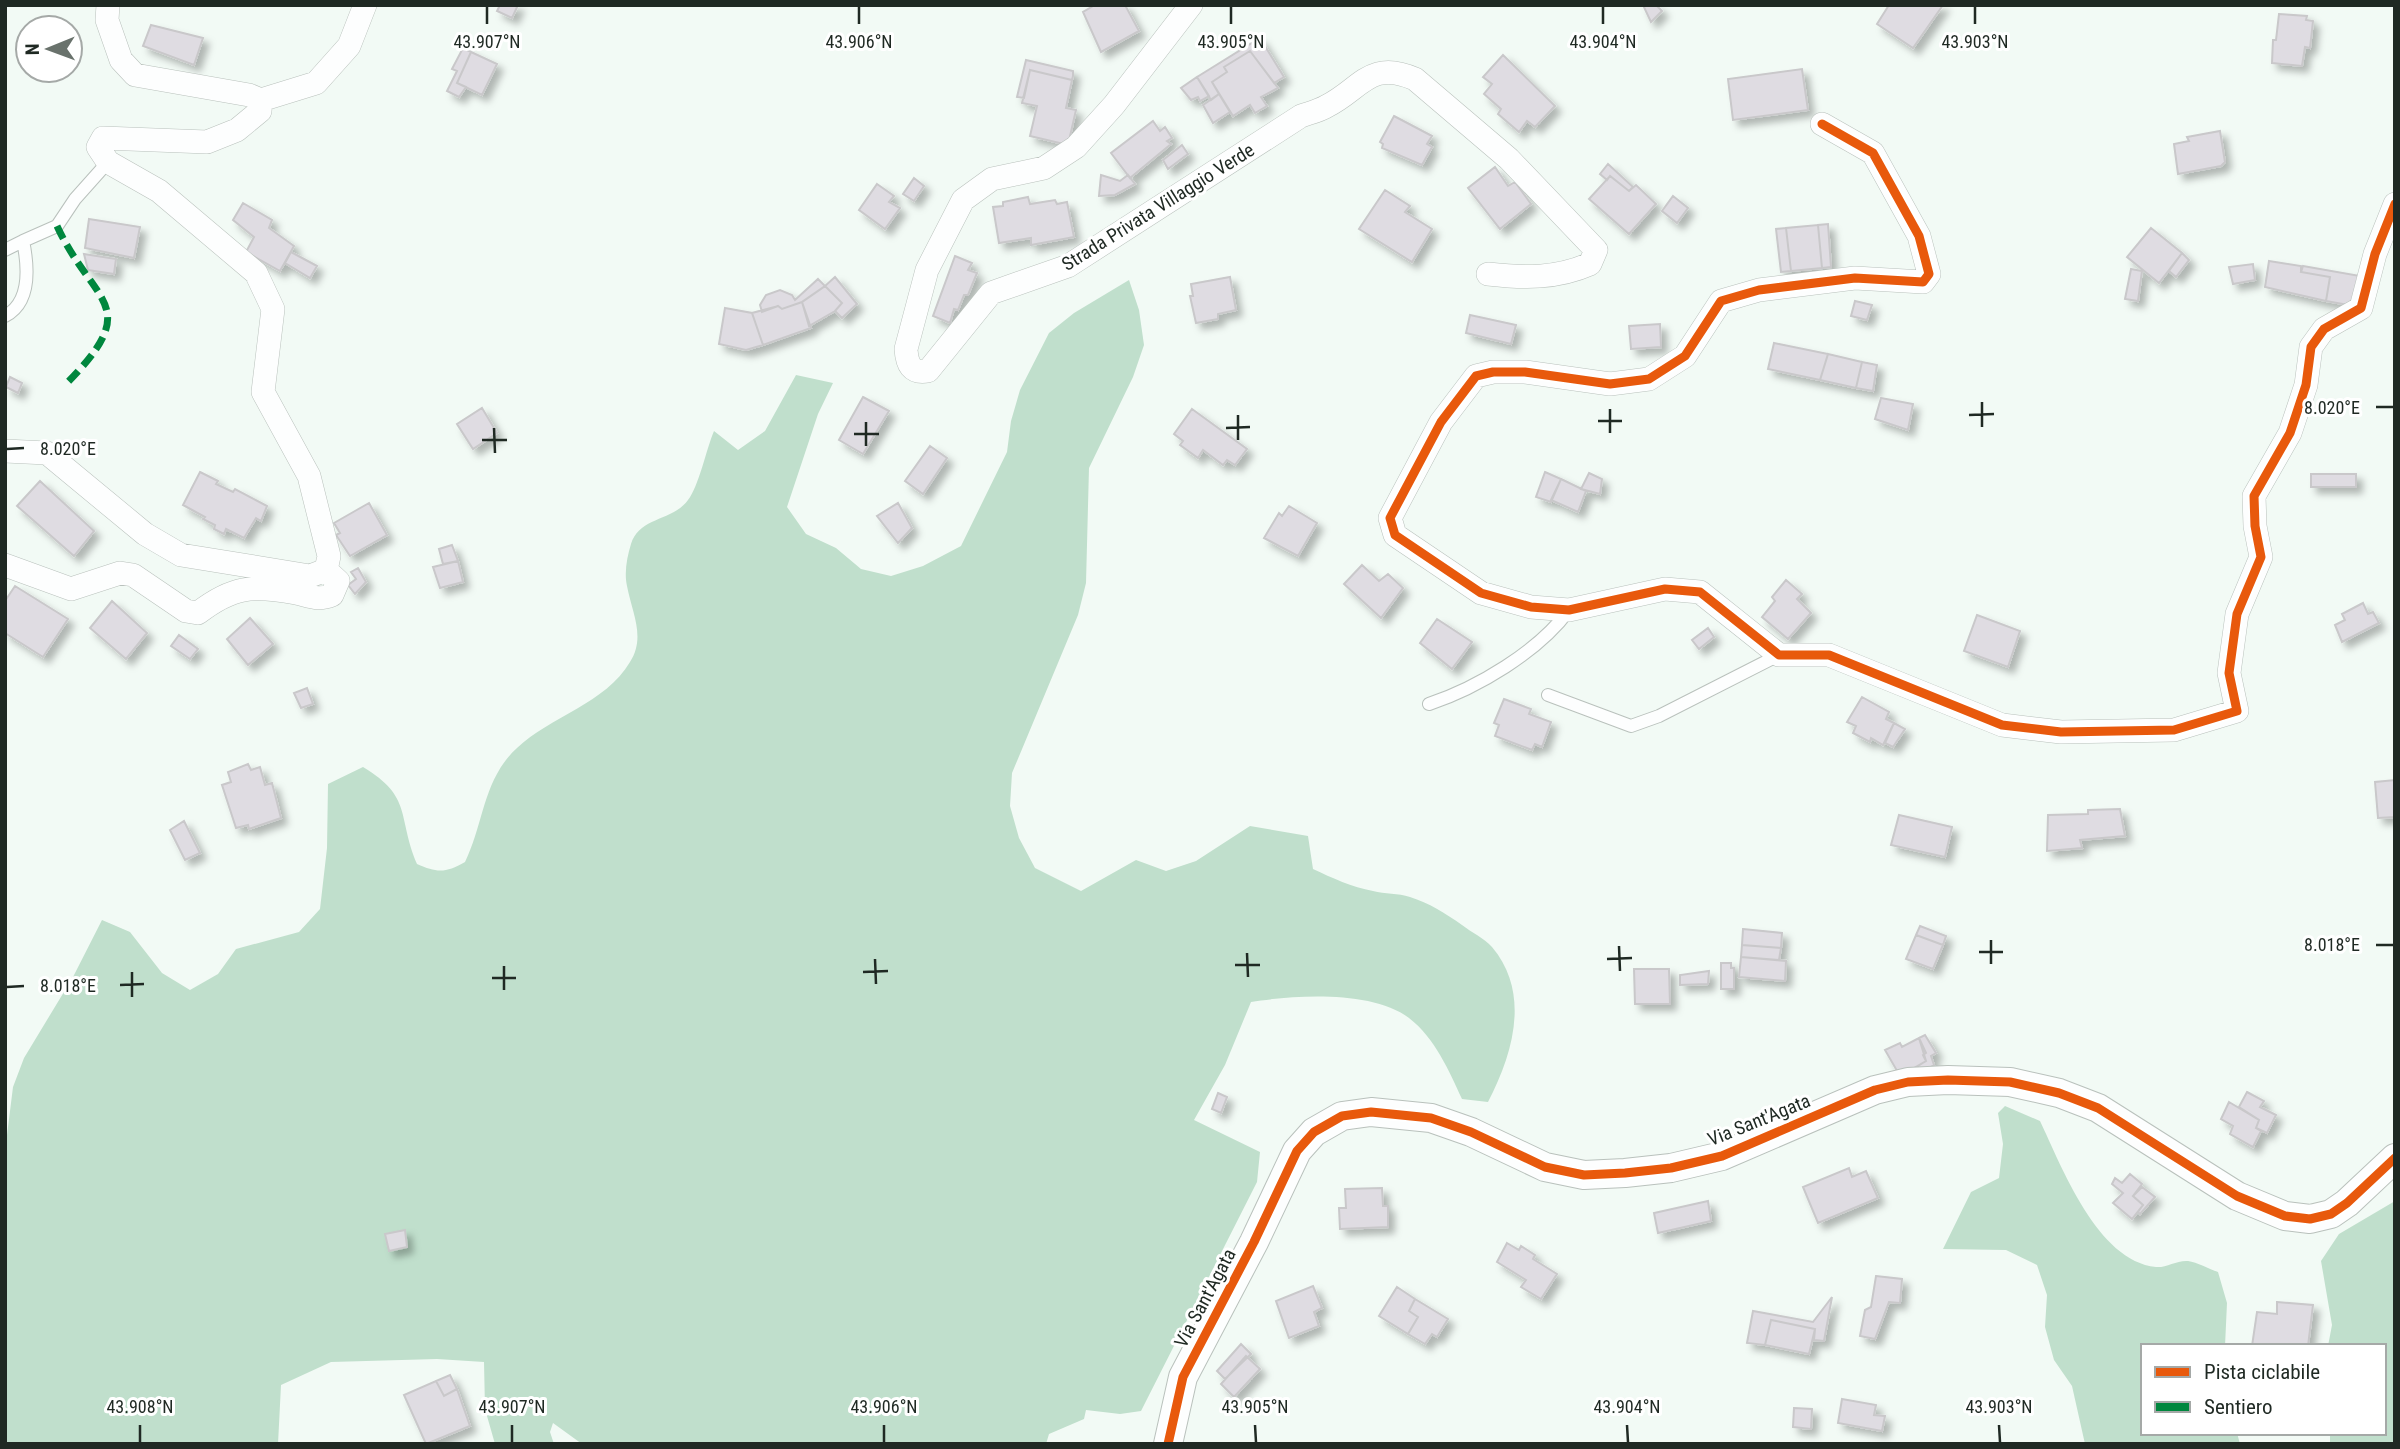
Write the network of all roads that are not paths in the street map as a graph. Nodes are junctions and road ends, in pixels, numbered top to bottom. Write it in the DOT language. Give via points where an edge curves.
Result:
graph roads {
  1 [pos="108,5"];
  2 [pos="365,5"];
  3 [pos="1191,5"];
  4 [pos="261,100"];
  5 [pos="1822,124"];
  6 [pos="108,162"];
  7 [pos="2395,204"];
  8 [pos="23,241"];
  9 [pos="5,250"];
  10 [pos="1488,274"];
  11 [pos="5,316"];
  12 [pos="5,450"];
  13 [pos="5,565"];
  14 [pos="326,570"];
  15 [pos="1569,610"];
  16 [pos="1779,655"];
  17 [pos="1548,695"];
  18 [pos="1429,704"];
  19 [pos="2395,1158"];
  20 [pos="1168,1444"];
  1 -- 4 [label="street" via="107,20 121,60 135,75"];
  2 -- 4 [label="street" via="349,46 316,82"];
  3 -- 10 [label="street, Strada Privata Villaggio Verde" via="1076,148 1044,169 992,179 963,200 927,270 906,349 912,369 928,371 991,293 1068,266 1301,116 1328,106 1372,74 1403,74 1415,79 1509,159 1596,250 1590,264 1579,269 1531,279"];
  4 -- 6 [label="street" via="260,111 237,130 206,142 103,138 98,147"];
  5 -- 15 [label="street" via="1873,153 1919,236 1929,274 1923,282 1856,278 1759,290 1721,300 1685,356 1649,379 1610,384 1525,372 1476,376 1441,422 1402,491 1390,518 1395,534 1481,593 1531,607"];
  6 -- 8 [label="lane" via="57,226"];
  6 -- 14 [label="street" via="159,191 256,273 273,309 263,392 309,476 330,556"];
  7 -- 16 [label="street" via="2361,308 2324,329 2311,347 2306,385 2290,433 2254,496 2261,557 2237,614 2230,673 2237,711 2174,730 2061,732 2002,725 1829,656"];
  8 -- 9 [label="lane"];
  8 -- 11 [label="lane" via="27,284 13,312"];
  12 -- 14 [label="street" via="47,453 145,534 181,555 310,576"];
  13 -- 14 [label="street" via="71,589 120,573 133,575 186,611 198,613 221,595 253,587 320,600 332,595 338,581"];
  15 -- 16 [label="street" via="1665,589 1700,592"];
  15 -- 18 [label="lane" via="1552,633 1526,653 1460,694"];
  16 -- 17 [label="lane" via="1631,726"];
  19 -- 20 [label="street, Via Sant'Agata" via="2347,1203 2331,1214 2310,1219 2286,1216 2237,1196 2098,1108 2010,1082 1948,1080 1875,1090 1722,1156 1625,1174 1584,1175 1545,1167 1431,1118 1371,1112 1342,1116 1314,1132 1297,1151 1183,1377"];
}
